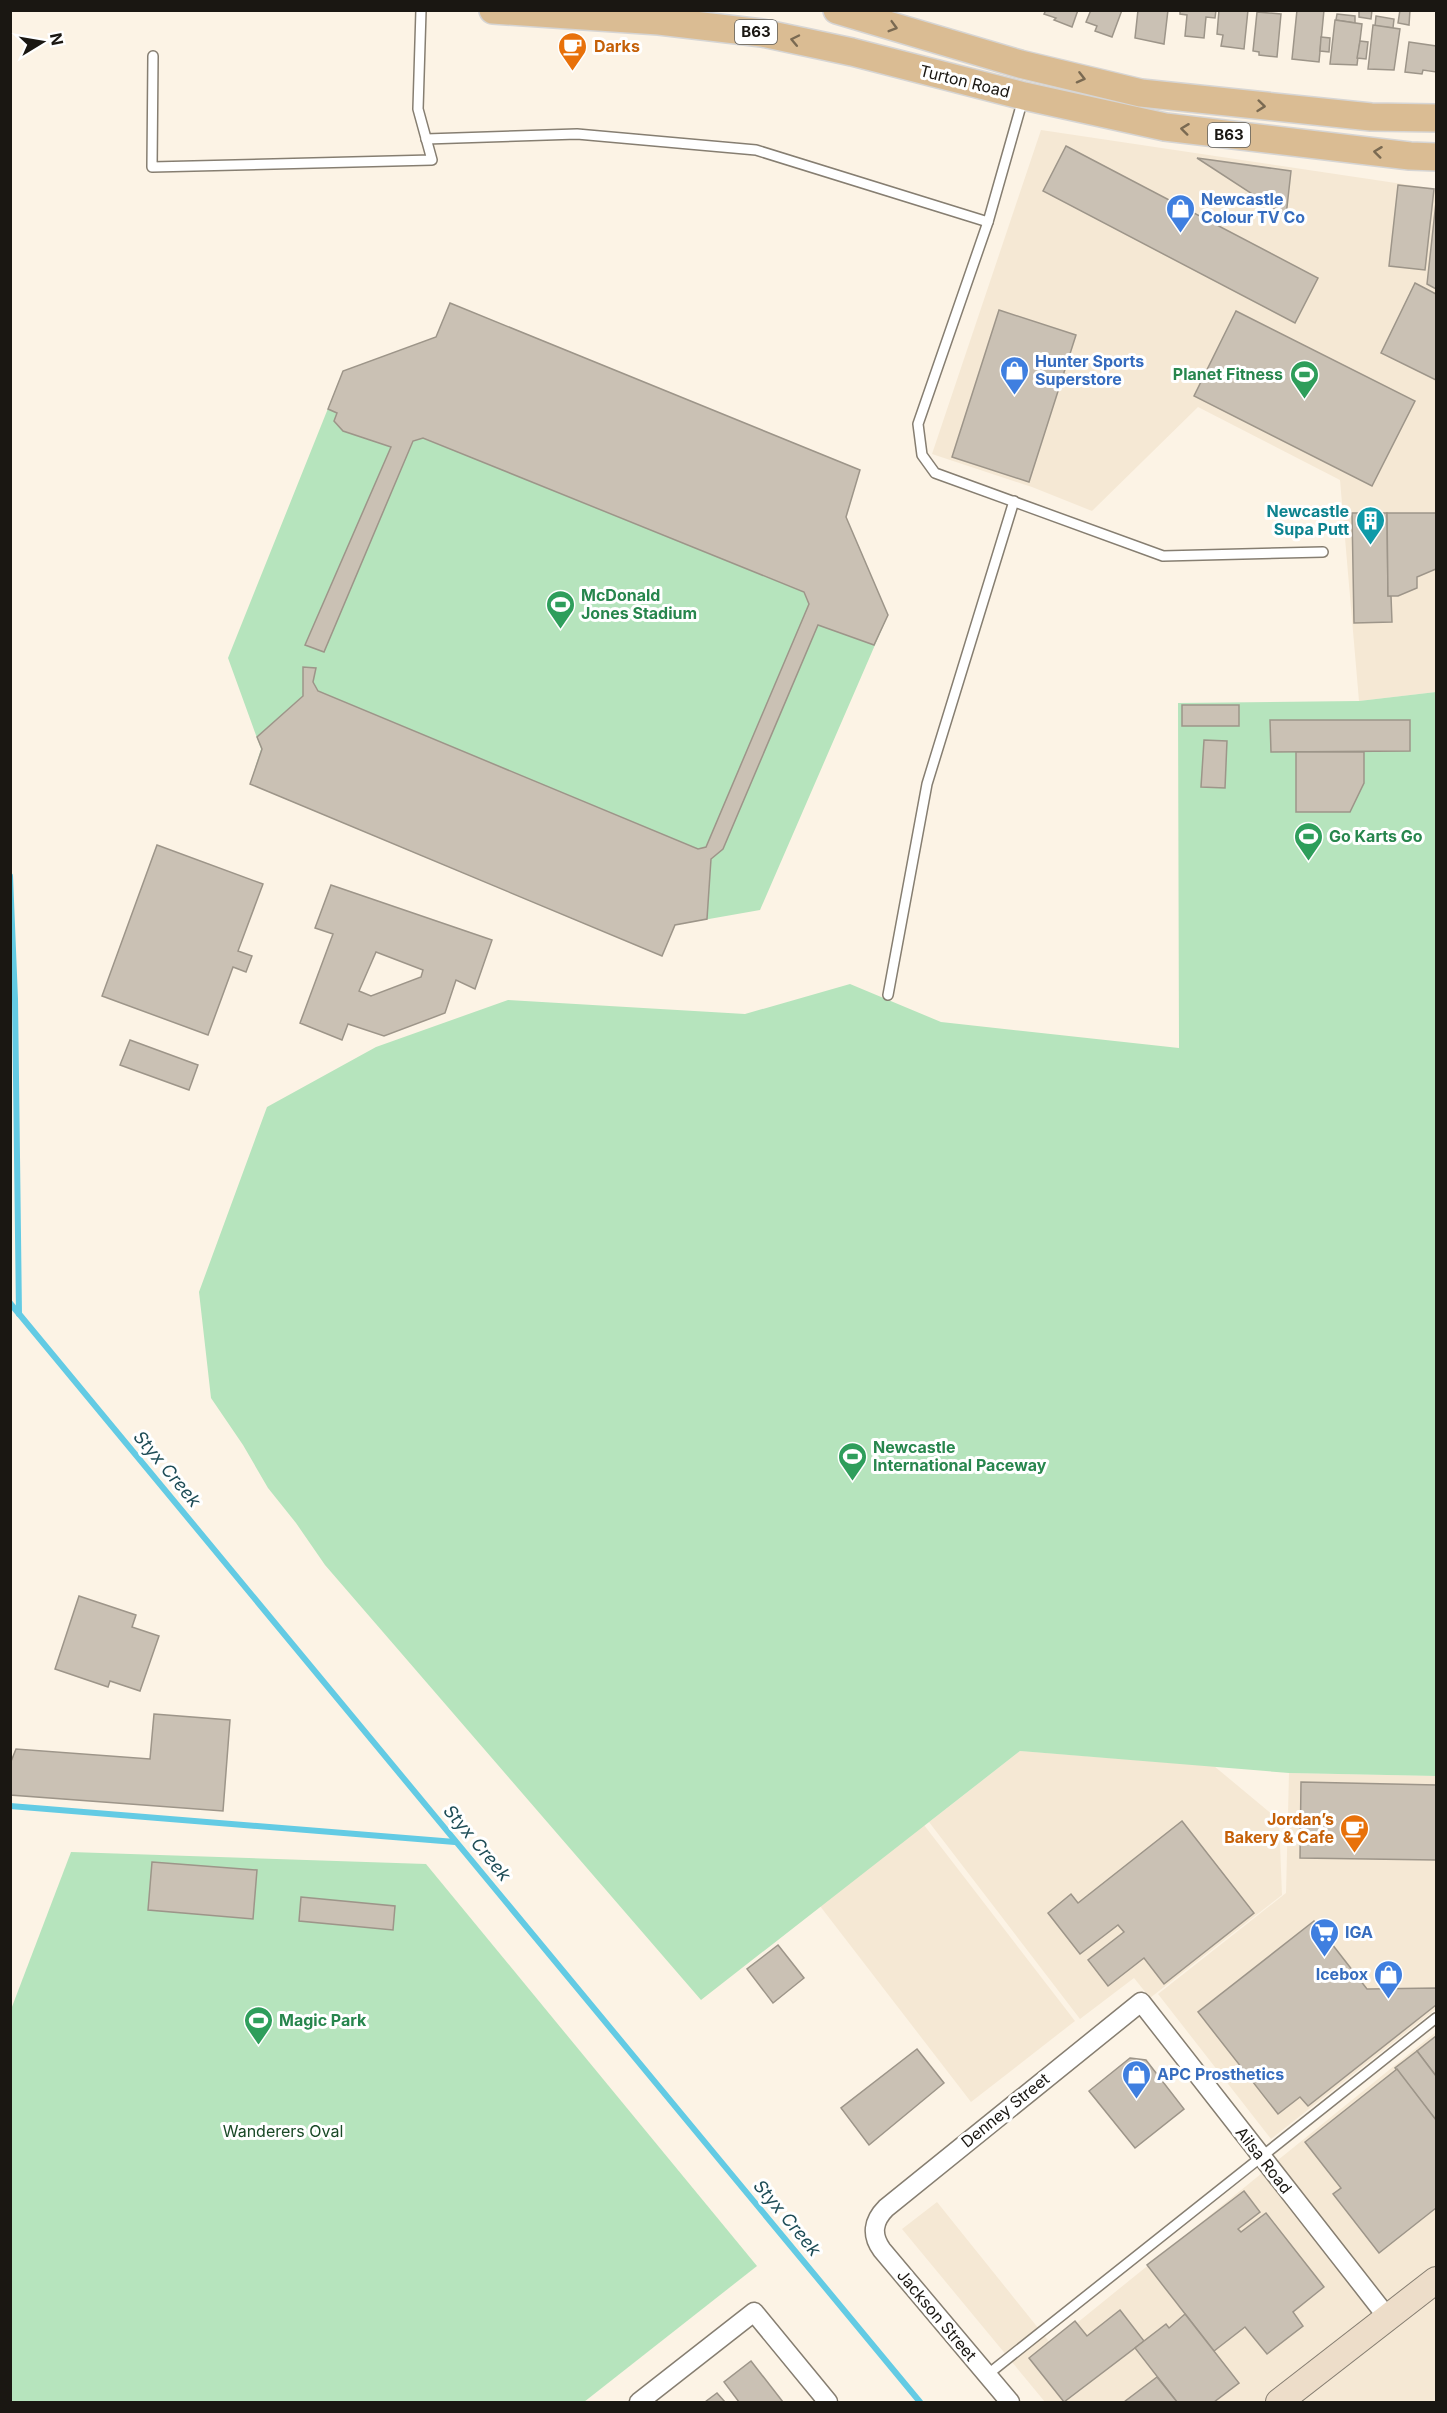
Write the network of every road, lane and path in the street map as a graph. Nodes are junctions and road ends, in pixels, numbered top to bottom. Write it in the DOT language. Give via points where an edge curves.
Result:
graph roads {
  1 [pos="421,10"];
  2 [pos="493,10"];
  3 [pos="837,10"];
  4 [pos="660,16"];
  5 [pos="153,56"];
  6 [pos="1024,96"];
  7 [pos="1437,118"];
  8 [pos="426,139"];
  9 [pos="1437,157"];
  10 [pos="988,222"];
  11 [pos="1014,501"];
  12 [pos="1323,552"];
  13 [pos="888,995"];
  14 [pos="1141,2002"];
  15 [pos="1437,2018"];
  16 [pos="1262,2157"];
  17 [pos="875,2224"];
  18 [pos="1437,2280"];
  19 [pos="1388,2318"];
  20 [pos="987,2375"];
  21 [pos="639,2403"];
  22 [pos="828,2403"];
  23 [pos="1010,2403"];
  24 [pos="1279,2403"];
  1 -- 8 [label="lane" via="418,110"];
  2 -- 4 [label="main road, Turton Road / B63"];
  3 -- 7 [label="main road, Turton Road / B63, one-way" via="1020,64 1141,93 1371,117"];
  6 -- 4 [label="main road, Turton Road / B63, one-way" via="852,52"];
  5 -- 8 [label="lane" via="152,167 432,160"];
  9 -- 6 [label="main road, Turton Road / B63, one-way" via="1165,127"];
  6 -- 10 [label="lane"];
  8 -- 10 [label="lane" via="577,134 748,149"];
  10 -- 11 [label="lane" via="918,424 922,455 935,473"];
  11 -- 12 [label="lane" via="1163,556"];
  11 -- 13 [label="lane" via="927,784"];
  14 -- 16 [label="street, Ailsa Road"];
  14 -- 17 [label="street, Denney Street" via="886,2208"];
  15 -- 16 [label="lane"];
  16 -- 19 [label="street, Ailsa Road"];
  16 -- 20 [label="lane"];
  17 -- 20 [label="street, Jackson Street" via="875,2238 882,2250"];
  18 -- 19 [label="street"];
  19 -- 24 [label="street"];
  20 -- 23 [label="street, Jackson Street"];
  21 -- 22 [label="street" via="754,2312"];
}
